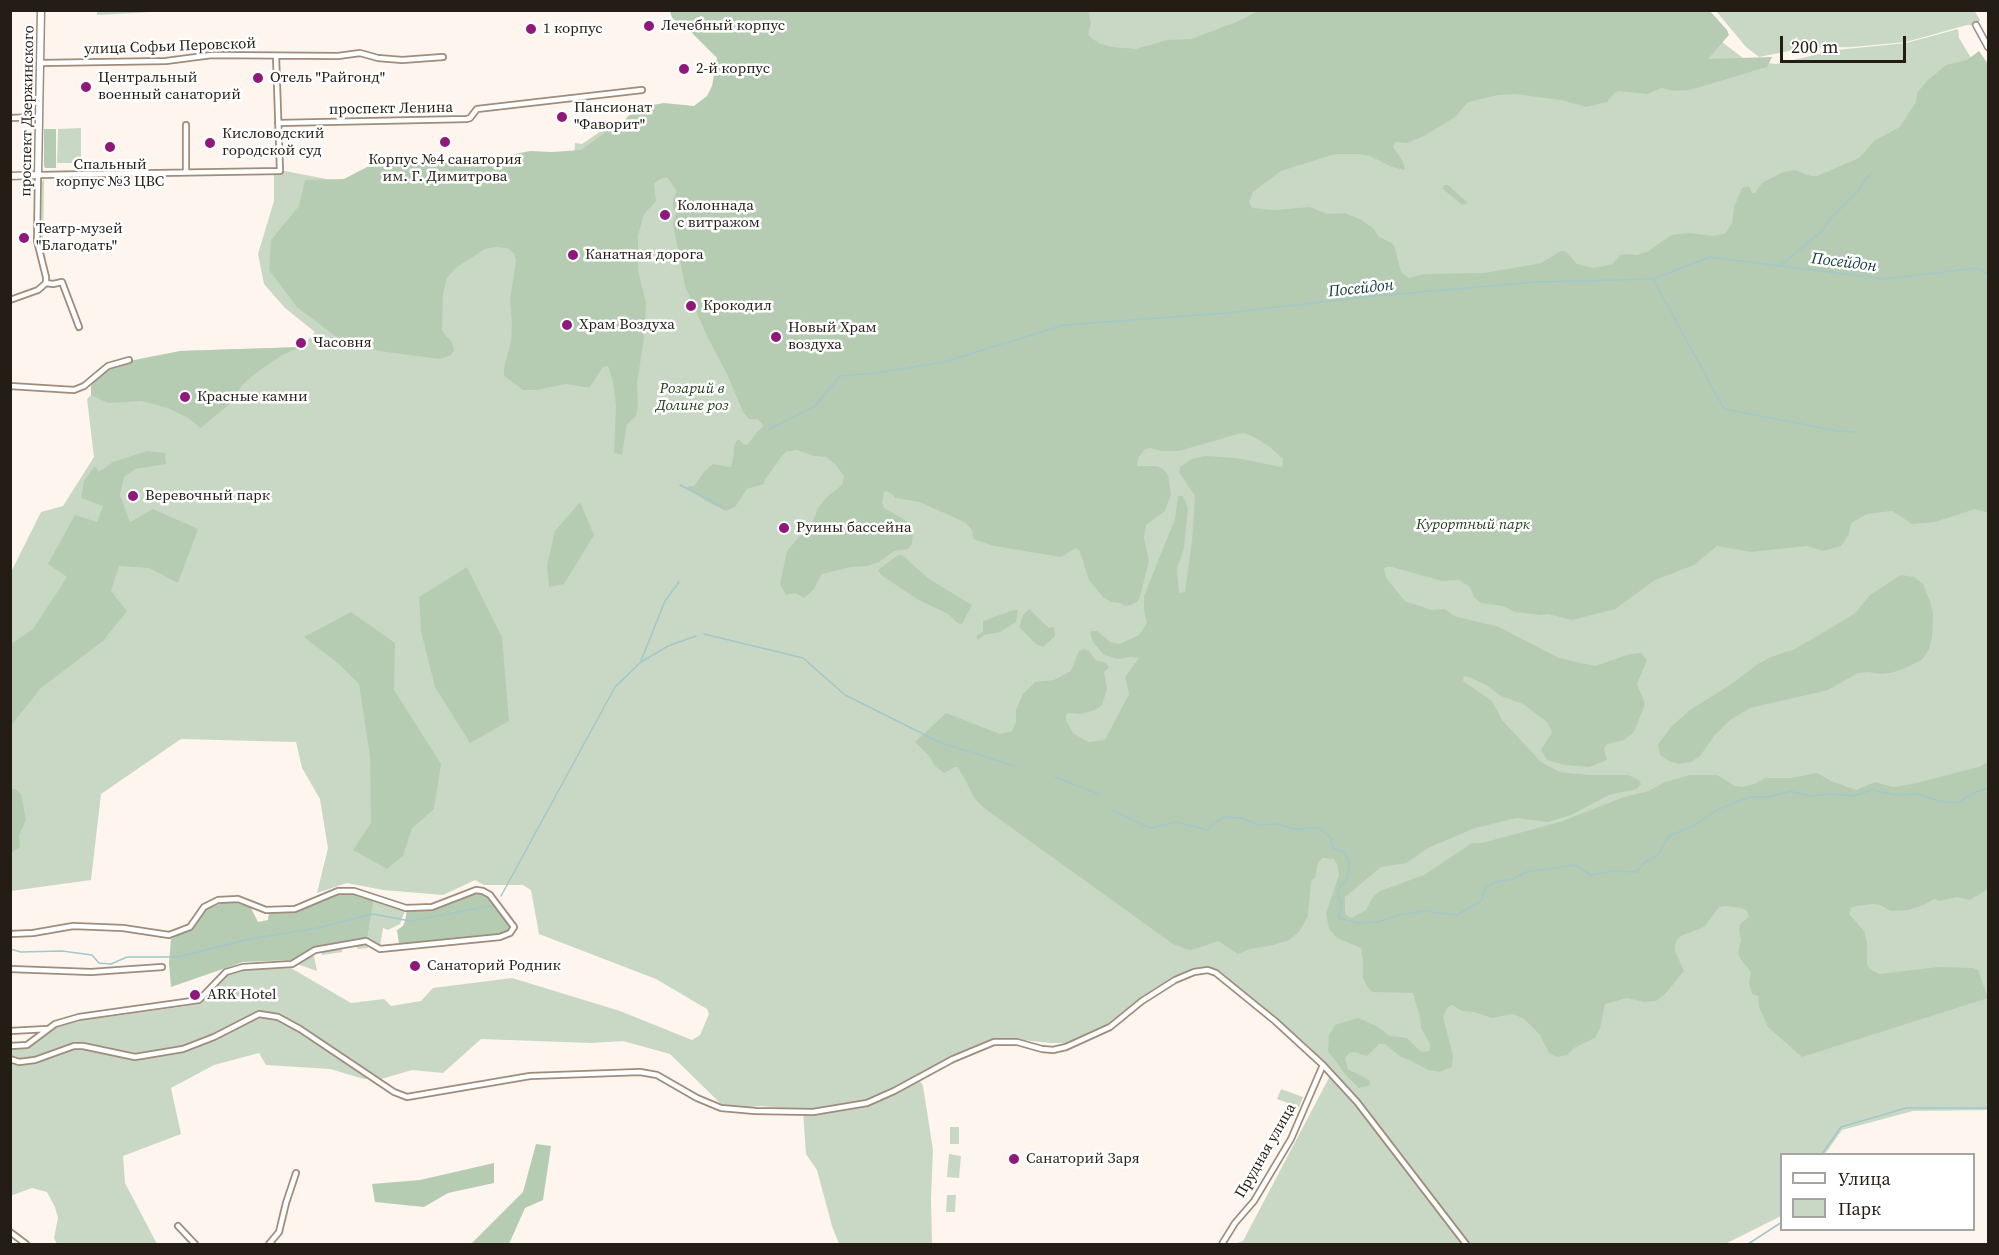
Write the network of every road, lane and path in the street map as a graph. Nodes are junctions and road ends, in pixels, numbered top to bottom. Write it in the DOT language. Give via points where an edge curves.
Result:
graph roads {
  1 [pos="41,10"];
  2 [pos="1976,25"];
  3 [pos="1989,47"];
  4 [pos="276,56"];
  5 [pos="443,57"];
  6 [pos="40,63"];
  7 [pos="642,90"];
  8 [pos="39,117"];
  9 [pos="10,118"];
  10 [pos="279,123"];
  11 [pos="186,125"];
  12 [pos="186,172"];
  13 [pos="38,175"];
  14 [pos="10,176"];
  15 [pos="46,283"];
  16 [pos="10,300"];
  17 [pos="79,327"];
  18 [pos="129,360"];
  19 [pos="10,386"];
  20 [pos="10,934"];
  21 [pos="162,967"];
  22 [pos="10,969"];
  23 [pos="47,1029"];
  24 [pos="10,1031"];
  25 [pos="10,1046"];
  26 [pos="10,1059"];
  27 [pos="1323,1065"];
  28 [pos="296,1173"];
  29 [pos="178,1226"];
  30 [pos="10,1232"];
  31 [pos="26,1245"];
  32 [pos="195,1245"];
  33 [pos="269,1245"];
  34 [pos="1222,1245"];
  35 [pos="1466,1245"];
  1 -- 6 [label="main road, проспект Дзержинского"];
  2 -- 3 [label="street"];
  4 -- 5 [label="street, улица Софьи Перовской" via="360,52 402,60"];
  4 -- 6 [label="street, улица Софьи Перовской"];
  4 -- 10 [label="street"];
  6 -- 8 [label="main road, проспект Дзержинского"];
  7 -- 10 [label="street, проспект Ленина" via="477,108 467,119"];
  8 -- 9 [label="street"];
  8 -- 13 [label="main road, проспект Дзержинского"];
  10 -- 12 [label="street" via="280,171"];
  11 -- 12 [label="street"];
  12 -- 13 [label="street"];
  13 -- 14 [label="main road"];
  13 -- 15 [label="street, проспект Дзержинского" via="37,241"];
  15 -- 16 [label="street"];
  15 -- 17 [label="street" via="62,282"];
  18 -- 19 [label="street" via="108,366 74,390"];
  20 -- 23 [label="street" via="73,926 169,935 190,927 204,907 218,900 238,899 266,910 295,909 338,891 354,891 406,908 432,907 476,890 483,891 514,927 500,937 380,949 366,941 315,950 292,964 226,972 199,1000 79,1017"];
  21 -- 22 [label="street" via="91,972"];
  23 -- 24 [label="street"];
  23 -- 25 [label="street" via="27,1045"];
  26 -- 27 [label="street" via="35,1060 74,1046 135,1057 183,1049 259,1014 278,1017 300,1029 393,1092 407,1097 530,1076 640,1072 657,1075 721,1107 813,1112 867,1103 994,1042 1017,1042 1053,1050 1066,1047 1110,1027 1175,980 1202,970 1216,973"];
  27 -- 34 [label="street, Прудная улица" via="1290,1139 1254,1201 1235,1222"];
  27 -- 35 [label="street" via="1357,1102"];
  28 -- 33 [label="street" via="279,1232"];
  29 -- 32 [label="street"];
  30 -- 31 [label="street"];
}
